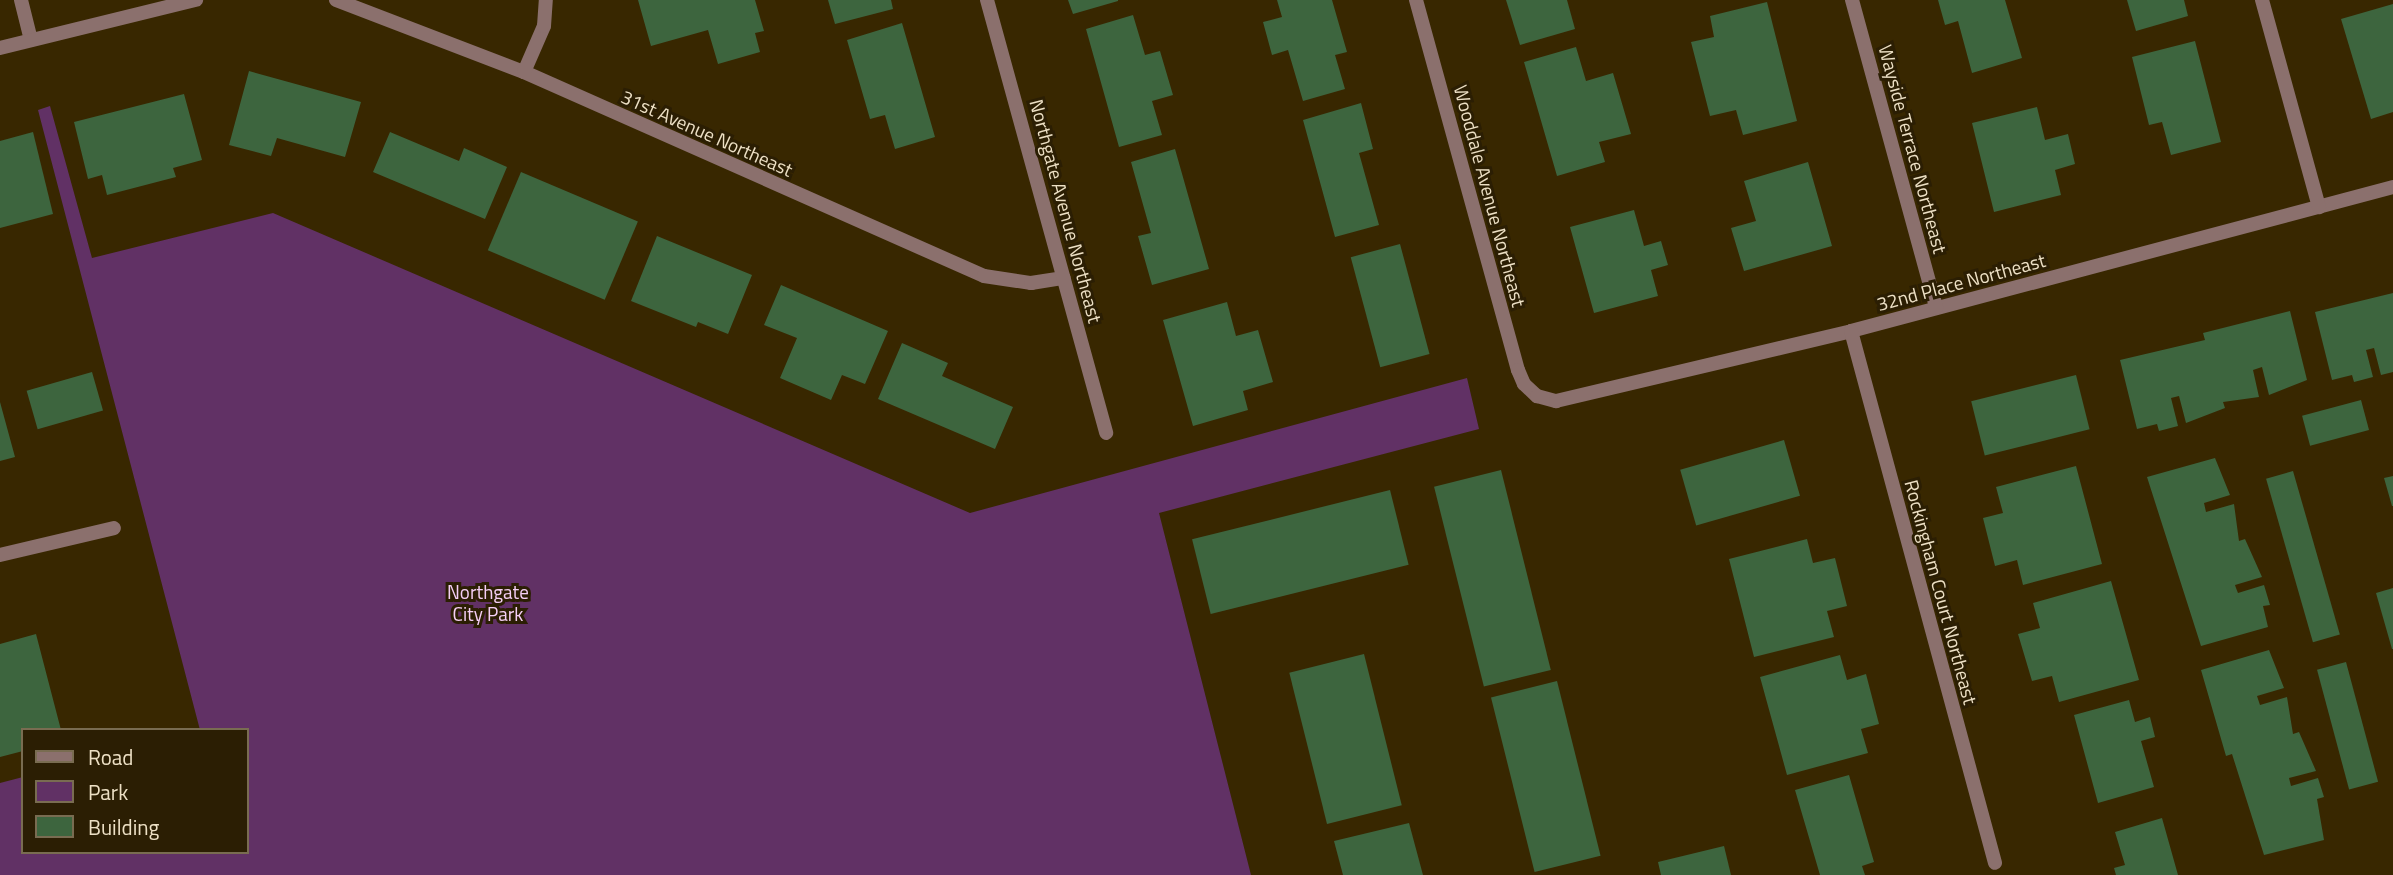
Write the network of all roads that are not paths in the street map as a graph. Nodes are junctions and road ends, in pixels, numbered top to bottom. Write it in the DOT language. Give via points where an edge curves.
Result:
graph roads {
  1 [pos="21,0"];
  2 [pos="196,0"];
  3 [pos="336,0"];
  4 [pos="546,0"];
  5 [pos="987,0"];
  6 [pos="1416,0"];
  7 [pos="1852,0"];
  8 [pos="2262,0"];
  9 [pos="31,40"];
  10 [pos="0,48"];
  11 [pos="524,72"];
  12 [pos="2393,187"];
  13 [pos="2319,207"];
  14 [pos="1065,278"];
  15 [pos="1936,309"];
  16 [pos="1851,331"];
  17 [pos="1537,396"];
  18 [pos="1106,433"];
  19 [pos="114,528"];
  20 [pos="0,555"];
  21 [pos="1995,863"];
  1 -- 9 [label="street"];
  2 -- 9 [label="street"];
  3 -- 11 [label="street, 31st Avenue Northeast"];
  4 -- 11 [label="street" via="544,26"];
  5 -- 14 [label="street, Northgate Avenue Northeast"];
  6 -- 17 [label="street, Wooddale Avenue Northeast" via="1518,370"];
  7 -- 15 [label="street, Wayside Terrace Northeast"];
  8 -- 13 [label="street"];
  9 -- 10 [label="street"];
  11 -- 14 [label="street, 31st Avenue Northeast" via="984,276 1031,283"];
  12 -- 13 [label="street, 32nd Place Northeast"];
  13 -- 15 [label="street, 32nd Place Northeast"];
  14 -- 18 [label="street, Northgate Avenue Northeast"];
  15 -- 16 [label="street, 32nd Place Northeast"];
  16 -- 17 [label="street, 32nd Place Northeast" via="1572,398 1556,401"];
  16 -- 21 [label="street, Rockingham Court Northeast"];
  19 -- 20 [label="street"];
}
